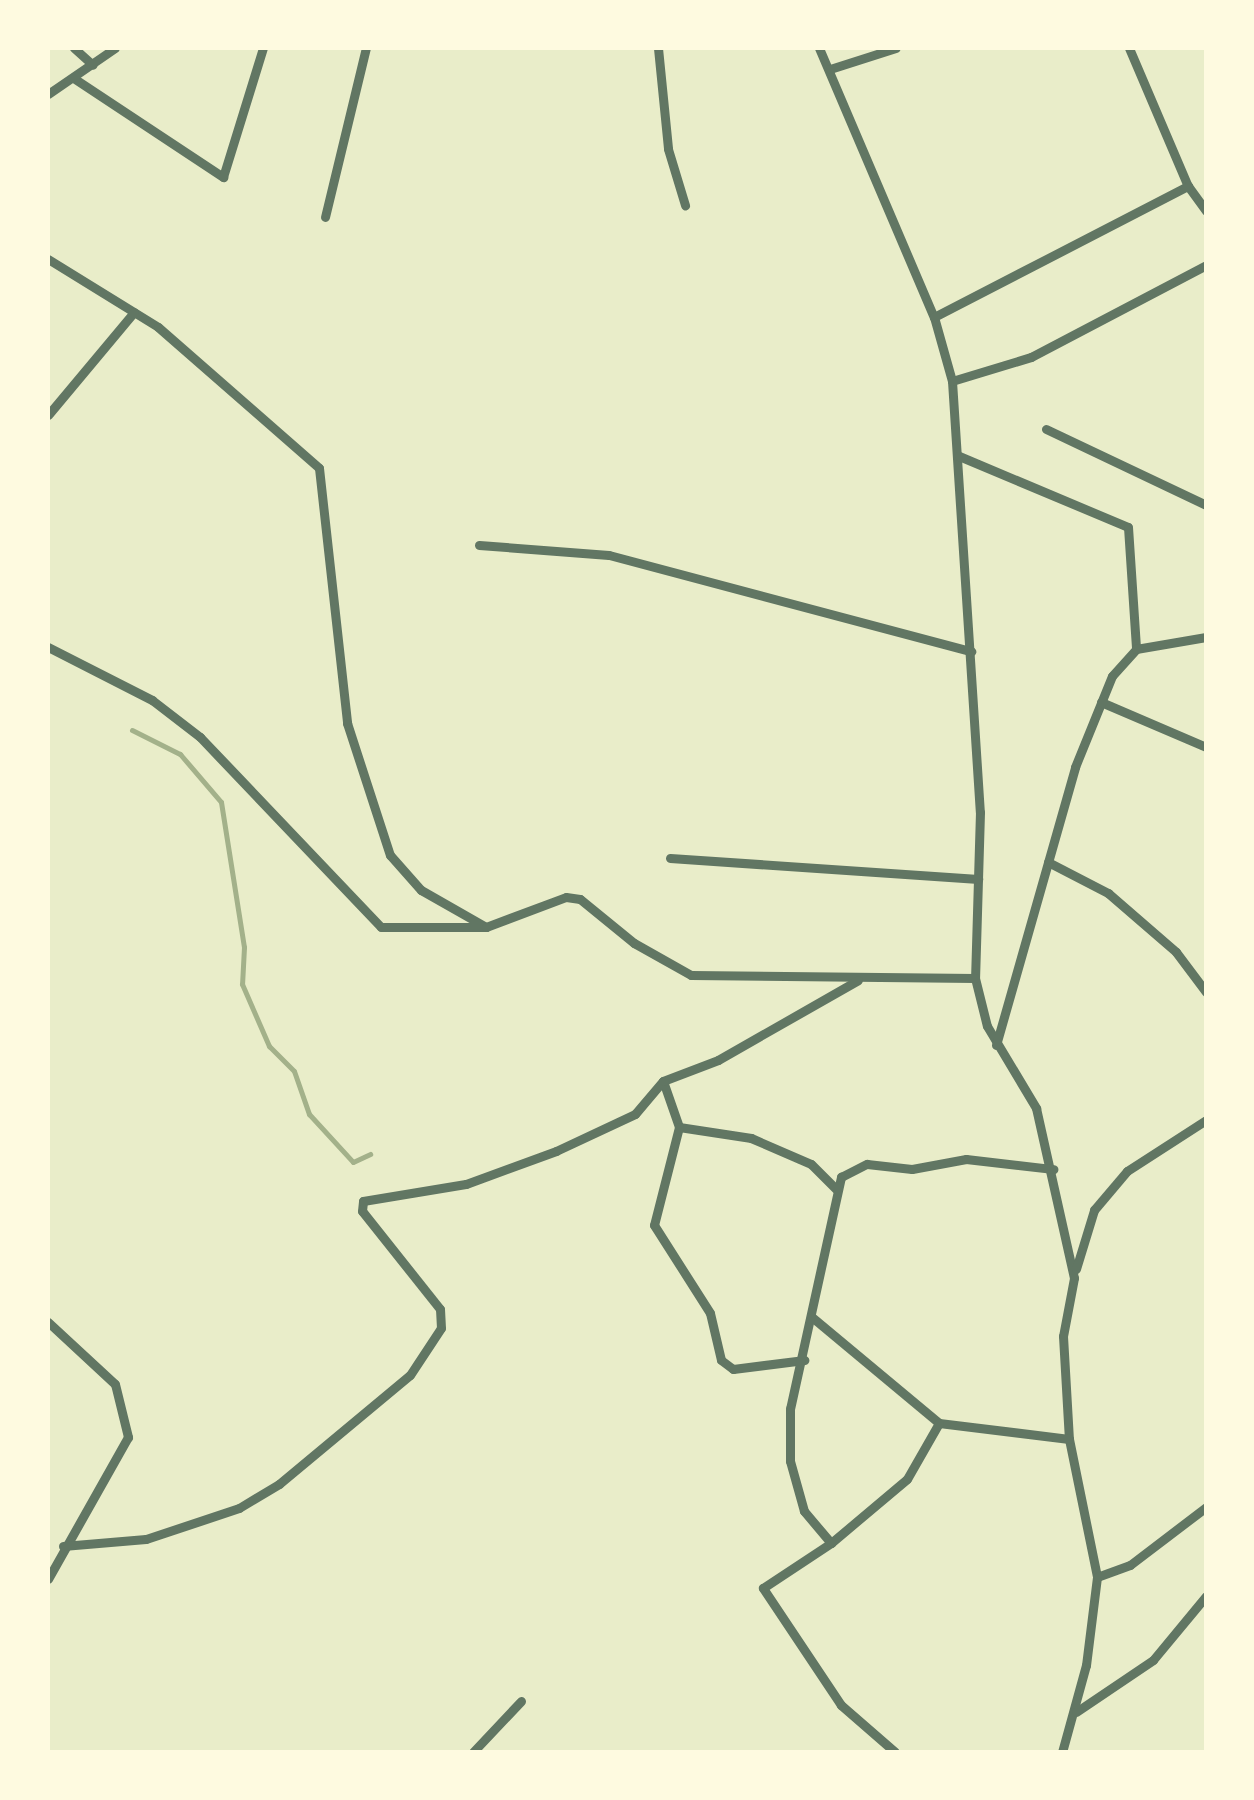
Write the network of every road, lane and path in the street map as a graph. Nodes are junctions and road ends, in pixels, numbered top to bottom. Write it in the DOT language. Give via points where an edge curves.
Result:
graph roads {
  1 [pos="74,48"];
  2 [pos="115,48"];
  3 [pos="263,48"];
  4 [pos="366,48"];
  5 [pos="658,48"];
  6 [pos="819,48"];
  7 [pos="896,48"];
  8 [pos="1129,48"];
  9 [pos="93,65"];
  10 [pos="830,69"];
  11 [pos="75,79"];
  12 [pos="48,94"];
  13 [pos="1188,186"];
  14 [pos="685,206"];
  15 [pos="1206,210"];
  16 [pos="325,217"];
  17 [pos="48,259"];
  18 [pos="1206,264"];
  19 [pos="134,312"];
  20 [pos="934,317"];
  21 [pos="952,381"];
  22 [pos="48,415"];
  23 [pos="1046,430"];
  24 [pos="959,456"];
  25 [pos="1206,505"];
  26 [pos="479,545"];
  27 [pos="1206,638"];
  28 [pos="48,647"];
  29 [pos="1136,649"];
  30 [pos="971,651"];
  31 [pos="1101,702"];
  32 [pos="1206,746"];
  33 [pos="670,858"];
  34 [pos="1048,862"];
  35 [pos="978,879"];
  36 [pos="486,927"];
  37 [pos="975,978"];
  38 [pos="858,980"];
  39 [pos="1206,992"];
  40 [pos="996,1045"];
  41 [pos="663,1080"];
  42 [pos="1206,1120"];
  43 [pos="680,1127"];
  44 [pos="1053,1169"];
  45 [pos="836,1190"];
  46 [pos="1074,1278"];
  47 [pos="813,1318"];
  48 [pos="48,1322"];
  49 [pos="804,1360"];
  50 [pos="938,1423"];
  51 [pos="1069,1440"];
  52 [pos="1206,1508"];
  53 [pos="832,1543"];
  54 [pos="63,1546"];
  55 [pos="1097,1578"];
  56 [pos="48,1579"];
  57 [pos="1206,1596"];
  58 [pos="522,1701"];
  59 [pos="1076,1712"];
  60 [pos="473,1752"];
  61 [pos="896,1752"];
  62 [pos="1062,1752"];
  1 -- 9 [label="street"];
  2 -- 9 [label="street"];
  3 -- 11 [label="street" via="224,177"];
  4 -- 16 [label="street"];
  5 -- 14 [label="street" via="668,149"];
  6 -- 10 [label="street"];
  7 -- 10 [label="street"];
  8 -- 13 [label="street"];
  9 -- 11 [label="street"];
  10 -- 20 [label="street"];
  11 -- 12 [label="street"];
  13 -- 15 [label="street"];
  13 -- 20 [label="street"];
  17 -- 19 [label="street"];
  18 -- 21 [label="street" via="1031,357"];
  19 -- 22 [label="street"];
  19 -- 36 [label="street" via="319,468 346,723 390,855 421,890"];
  20 -- 21 [label="street"];
  21 -- 24 [label="street"];
  23 -- 25 [label="street"];
  24 -- 29 [label="street" via="1128,527"];
  24 -- 30 [label="street"];
  26 -- 30 [label="street" via="609,555"];
  27 -- 29 [label="street"];
  28 -- 36 [label="street" via="152,700 200,737 382,927"];
  29 -- 31 [label="street" via="1112,676"];
  30 -- 35 [label="street"];
  31 -- 32 [label="street"];
  31 -- 34 [label="street"];
  33 -- 35 [label="street"];
  34 -- 39 [label="street" via="1108,893 1176,952"];
  34 -- 40 [label="street"];
  35 -- 37 [label="street"];
  36 -- 38 [label="street" via="566,897 580,899 634,943 691,975"];
  37 -- 38 [label="street"];
  37 -- 40 [label="street"];
  38 -- 41 [label="street" via="718,1060"];
  40 -- 44 [label="street" via="1036,1108"];
  41 -- 43 [label="street"];
  41 -- 54 [label="street" via="635,1114 556,1151 466,1184 363,1201 362,1211 440,1308 441,1328 410,1375 279,1484 239,1508 146,1539"];
  42 -- 46 [label="street" via="1127,1171 1094,1210"];
  43 -- 45 [label="street" via="751,1138 810,1164"];
  43 -- 49 [label="street" via="654,1225 710,1313 722,1360 733,1369"];
  44 -- 45 [label="street" via="966,1160 912,1170 867,1164 841,1177"];
  44 -- 46 [label="street"];
  45 -- 47 [label="street"];
  46 -- 51 [label="street" via="1063,1336"];
  47 -- 49 [label="street"];
  47 -- 50 [label="street" via="919,1414"];
  48 -- 54 [label="street" via="116,1384 128,1437"];
  49 -- 53 [label="street" via="790,1409 790,1461 804,1510"];
  50 -- 51 [label="street"];
  50 -- 53 [label="street" via="907,1480"];
  51 -- 55 [label="street"];
  52 -- 55 [label="street" via="1130,1565"];
  53 -- 61 [label="street" via="763,1588 841,1706"];
  54 -- 56 [label="street"];
  55 -- 59 [label="street"];
  57 -- 59 [label="street" via="1154,1660"];
  58 -- 60 [label="street"];
  59 -- 62 [label="street"];
}
